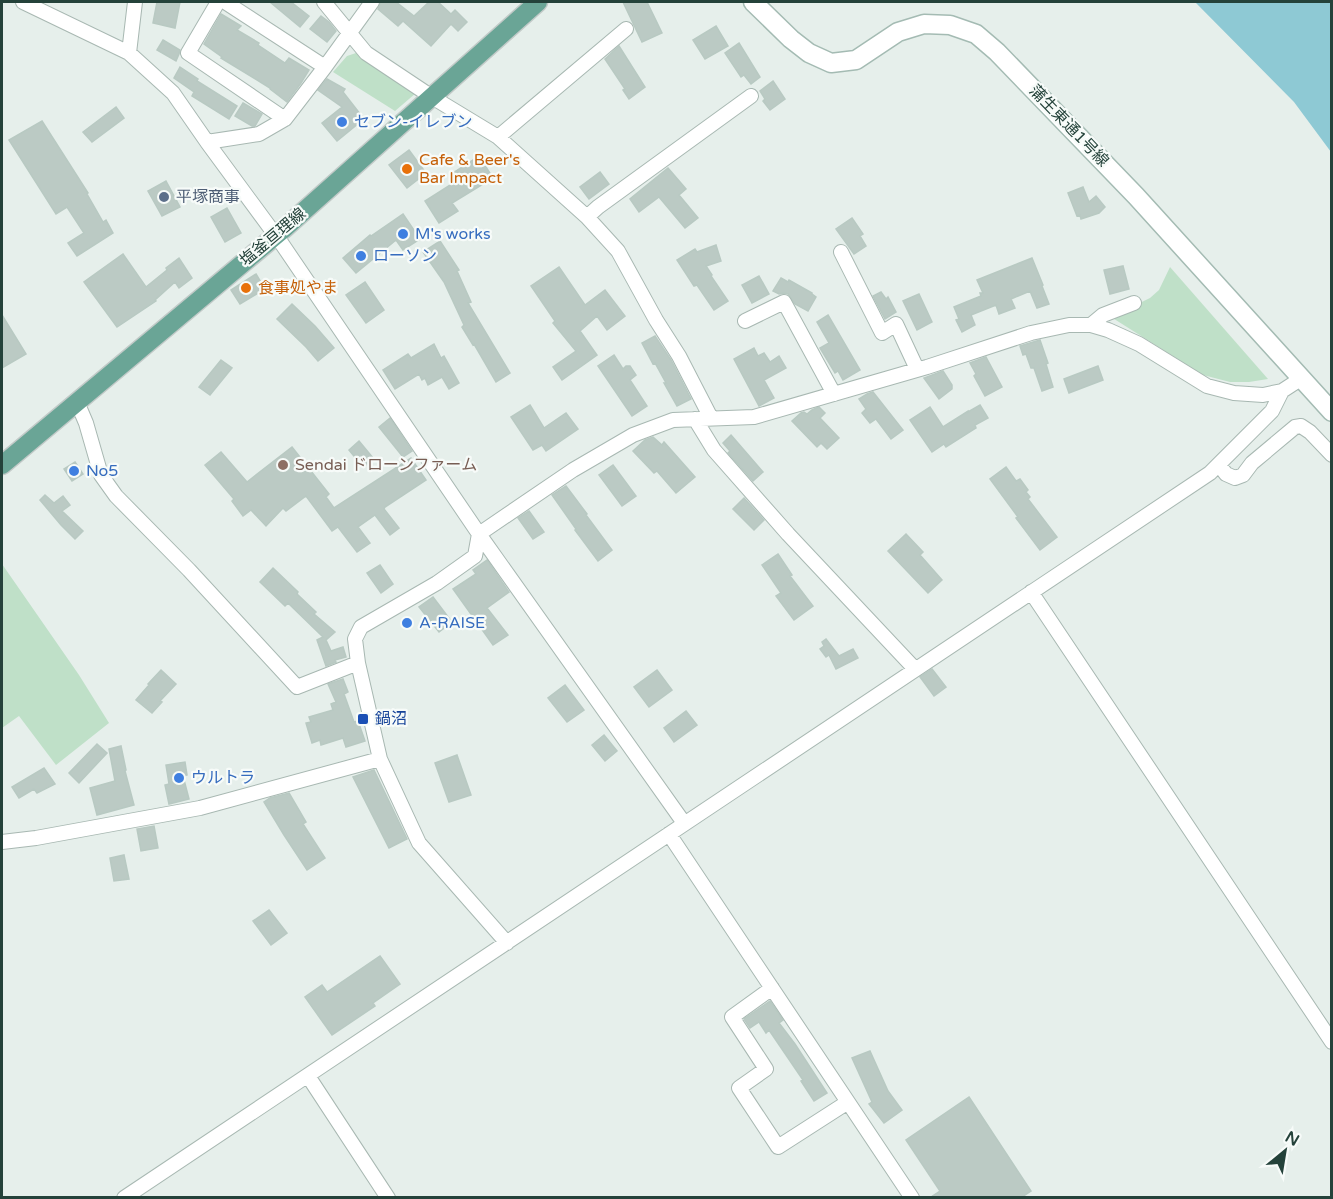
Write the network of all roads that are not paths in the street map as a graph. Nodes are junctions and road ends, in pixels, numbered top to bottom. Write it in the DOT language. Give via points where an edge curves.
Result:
graph roads {
  1 [pos="23,2"];
  2 [pos="135,2"];
  3 [pos="218,2"];
  4 [pos="225,2"];
  5 [pos="324,2"];
  6 [pos="372,2"];
  7 [pos="538,2"];
  8 [pos="753,2"];
  9 [pos="626,29"];
  10 [pos="349,32"];
  11 [pos="129,53"];
  12 [pos="325,67"];
  13 [pos="751,96"];
  14 [pos="432,97"];
  15 [pos="285,119"];
  16 [pos="498,137"];
  17 [pos="207,142"];
  18 [pos="587,217"];
  19 [pos="276,235"];
  20 [pos="841,252"];
  21 [pos="1134,303"];
  22 [pos="745,321"];
  23 [pos="1090,325"];
  24 [pos="917,369"];
  25 [pos="1302,378"];
  26 [pos="1282,391"];
  27 [pos="834,394"];
  28 [pos="77,402"];
  29 [pos="1332,412"];
  30 [pos="711,418"];
  31 [pos="695,419"];
  32 [pos="1332,455"];
  33 [pos="2,465"];
  34 [pos="1219,465"];
  35 [pos="479,534"];
  36 [pos="1031,592"];
  37 [pos="358,663"];
  38 [pos="915,669"];
  39 [pos="380,759"];
  40 [pos="684,823"];
  41 [pos="669,834"];
  42 [pos="2,842"];
  43 [pos="507,943"];
  44 [pos="772,988"];
  45 [pos="1332,1042"];
  46 [pos="308,1076"];
  47 [pos="848,1102"];
  48 [pos="124,1197"];
  49 [pos="388,1197"];
  50 [pos="912,1197"];
  1 -- 11 [label="street"];
  2 -- 11 [label="street"];
  3 -- 15 [label="street" via="188,52"];
  4 -- 12 [label="street"];
  5 -- 10 [label="street"];
  6 -- 10 [label="street"];
  7 -- 14 [label="main road, 塩釜亘理線"];
  8 -- 25 [label="street, 蒲生東通1号線" via="791,39 831,63 856,60 898,32 924,24 950,25 976,34 1136,196"];
  9 -- 16 [label="street"];
  10 -- 12 [label="street"];
  10 -- 14 [label="street" via="366,53"];
  11 -- 17 [label="street" via="173,93"];
  12 -- 15 [label="street"];
  13 -- 18 [label="street"];
  14 -- 16 [label="street"];
  14 -- 19 [label="main road, 塩釜亘理線"];
  15 -- 17 [label="street" via="259,134"];
  16 -- 18 [label="street"];
  17 -- 19 [label="street"];
  18 -- 30 [label="street" via="618,251 680,356"];
  19 -- 28 [label="main road, 塩釜亘理線"];
  19 -- 35 [label="street"];
  20 -- 24 [label="street" via="882,333 896,324"];
  21 -- 23 [label="street" via="1103,315"];
  22 -- 27 [label="street" via="784,302"];
  23 -- 24 [label="street" via="1031,333"];
  23 -- 26 [label="street" via="1139,344 1207,386 1263,395"];
  24 -- 27 [label="street"];
  25 -- 26 [label="street"];
  25 -- 29 [label="street, 蒲生東通1号線"];
  26 -- 34 [label="street" via="1272,411"];
  27 -- 30 [label="street" via="754,417"];
  28 -- 33 [label="main road, 塩釜亘理線"];
  28 -- 37 [label="street" via="101,475 116,496 297,687"];
  30 -- 31 [label="street"];
  31 -- 35 [label="street" via="673,420 633,435"];
  31 -- 38 [label="street" via="721,458"];
  32 -- 34 [label="street" via="1301,426 1295,427 1243,475 1235,478"];
  34 -- 36 [label="street"];
  35 -- 37 [label="street" via="475,555 437,583 362,627 355,639"];
  35 -- 40 [label="street"];
  36 -- 38 [label="street"];
  36 -- 45 [label="street"];
  37 -- 39 [label="street"];
  38 -- 40 [label="street"];
  39 -- 42 [label="street" via="200,808"];
  39 -- 43 [label="street" via="419,843"];
  40 -- 41 [label="street"];
  41 -- 43 [label="street"];
  41 -- 44 [label="street"];
  43 -- 46 [label="street"];
  44 -- 47 [label="street"];
  44 -- 47 [label="street" via="732,1017 766,1069 739,1088 745,1098 778,1147"];
  46 -- 48 [label="street"];
  46 -- 49 [label="street"];
  47 -- 50 [label="street"];
}
